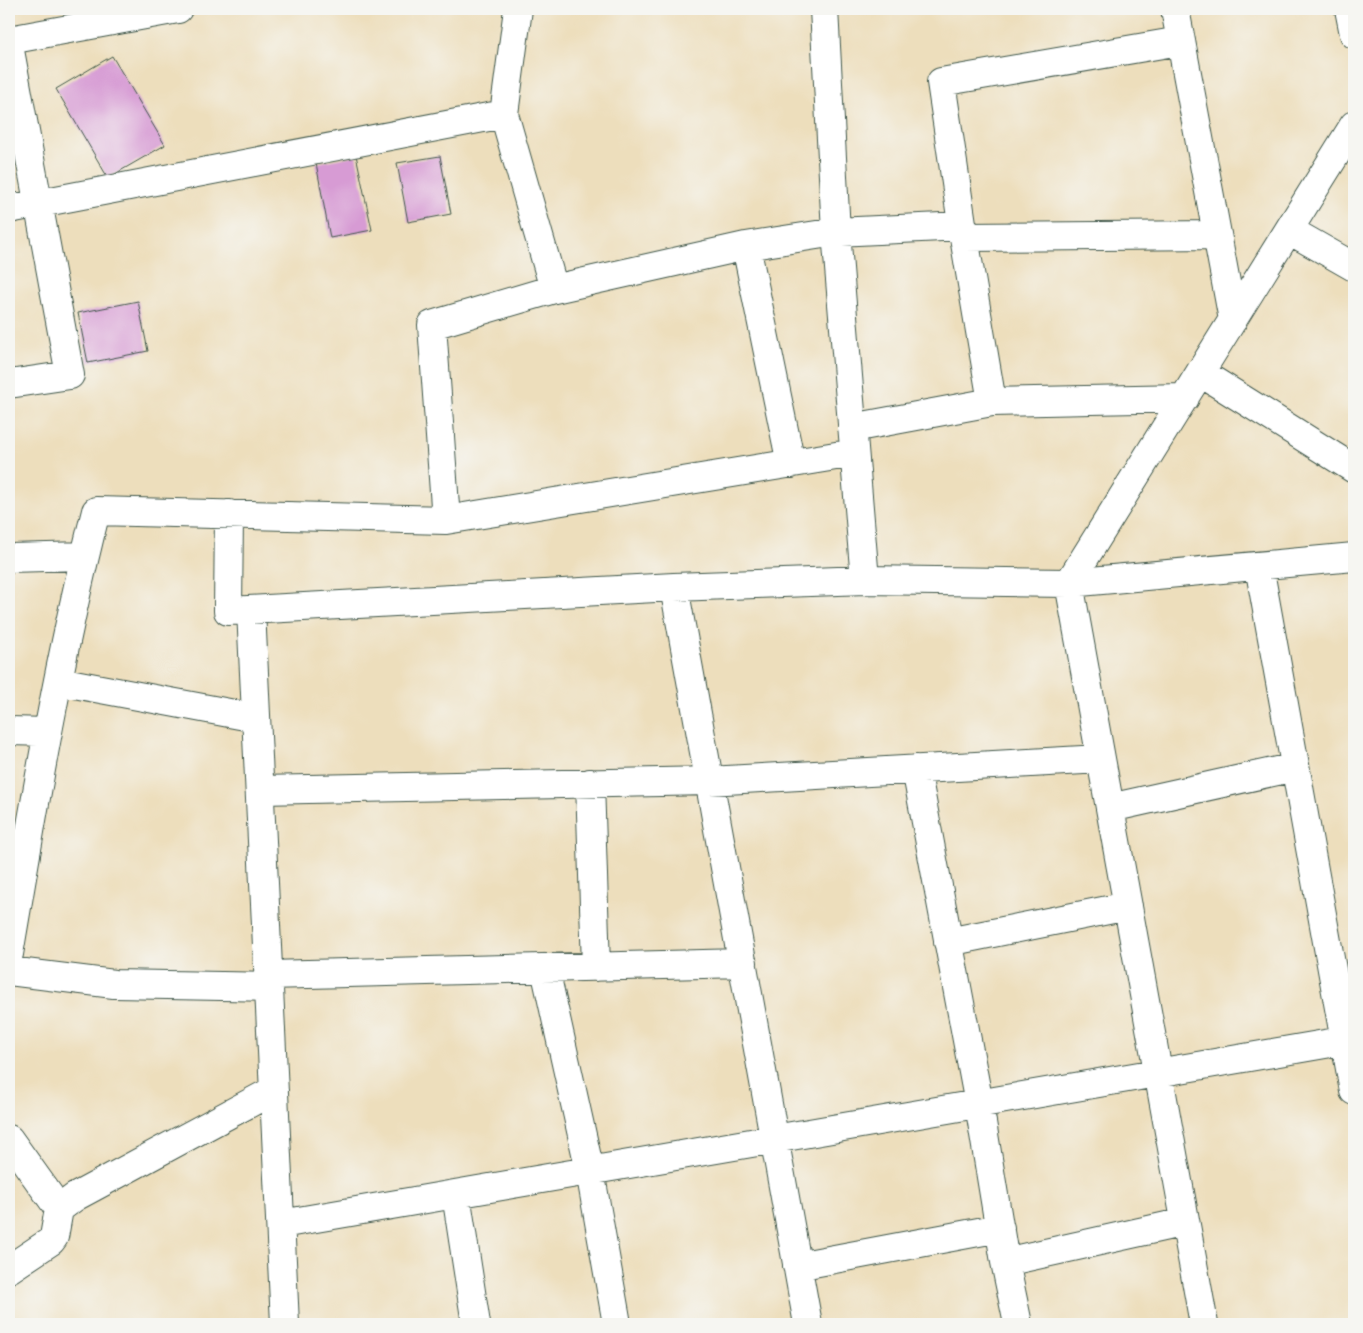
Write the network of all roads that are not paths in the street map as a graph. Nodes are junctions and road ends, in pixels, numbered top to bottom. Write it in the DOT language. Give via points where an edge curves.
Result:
graph roads {
  1 [pos="178,9"];
  2 [pos="518,9"];
  3 [pos="824,9"];
  4 [pos="1175,9"];
  5 [pos="1349,9"];
  6 [pos="1354,34"];
  7 [pos="9,40"];
  8 [pos="1180,41"];
  9 [pos="9,45"];
  10 [pos="504,114"];
  11 [pos="1354,125"];
  12 [pos="38,203"];
  13 [pos="9,209"];
  14 [pos="1289,230"];
  15 [pos="964,231"];
  16 [pos="836,232"];
  17 [pos="1217,235"];
  18 [pos="746,246"];
  19 [pos="1354,267"];
  20 [pos="554,289"];
  21 [pos="1233,320"];
  22 [pos="1201,373"];
  23 [pos="9,384"];
  24 [pos="1186,398"];
  25 [pos="992,402"];
  26 [pos="853,440"];
  27 [pos="792,464"];
  28 [pos="1354,469"];
  29 [pos="229,514"];
  30 [pos="446,520"];
  31 [pos="85,556"];
  32 [pos="1354,557"];
  33 [pos="9,558"];
  34 [pos="1258,566"];
  35 [pos="865,580"];
  36 [pos="1070,583"];
  37 [pos="674,587"];
  38 [pos="251,610"];
  39 [pos="58,680"];
  40 [pos="256,718"];
  41 [pos="9,731"];
  42 [pos="48,732"];
  43 [pos="1102,759"];
  44 [pos="1295,766"];
  45 [pos="916,769"];
  46 [pos="709,781"];
  47 [pos="590,784"];
  48 [pos="260,790"];
  49 [pos="1110,808"];
  50 [pos="1128,906"];
  51 [pos="948,942"];
  52 [pos="9,954"];
  53 [pos="743,964"];
  54 [pos="596,967"];
  55 [pos="545,968"];
  56 [pos="9,971"];
  57 [pos="269,981"];
  58 [pos="1350,1040"];
  59 [pos="1158,1073"];
  60 [pos="274,1090"];
  61 [pos="1354,1091"];
  62 [pos="979,1104"];
  63 [pos="9,1139"];
  64 [pos="774,1139"];
  65 [pos="590,1171"];
  66 [pos="456,1194"];
  67 [pos="59,1209"];
  68 [pos="1185,1222"];
  69 [pos="281,1224"];
  70 [pos="1000,1228"];
  71 [pos="1005,1262"];
  72 [pos="797,1266"];
  73 [pos="9,1269"];
  74 [pos="285,1324"];
  75 [pos="476,1324"];
  76 [pos="617,1324"];
  77 [pos="808,1324"];
  78 [pos="1018,1324"];
  79 [pos="1204,1324"];
  1 -- 7 [label="street"];
  2 -- 10 [label="street"];
  3 -- 16 [label="street"];
  4 -- 8 [label="street"];
  5 -- 6 [label="street"];
  8 -- 15 [label="street" via="941,82"];
  8 -- 17 [label="street"];
  9 -- 12 [label="street"];
  10 -- 12 [label="street"];
  10 -- 20 [label="street"];
  11 -- 14 [label="street"];
  12 -- 13 [label="street"];
  12 -- 23 [label="street" via="70,375"];
  14 -- 19 [label="street"];
  14 -- 21 [label="street"];
  15 -- 16 [label="street"];
  15 -- 17 [label="street"];
  15 -- 25 [label="street"];
  16 -- 18 [label="street"];
  16 -- 26 [label="street"];
  17 -- 21 [label="street"];
  18 -- 20 [label="street"];
  18 -- 27 [label="street"];
  20 -- 30 [label="street" via="432,325"];
  21 -- 22 [label="street"];
  22 -- 24 [label="street"];
  22 -- 28 [label="street"];
  24 -- 25 [label="street"];
  24 -- 36 [label="street"];
  25 -- 26 [label="street"];
  26 -- 27 [label="street"];
  26 -- 35 [label="street"];
  27 -- 30 [label="street"];
  29 -- 30 [label="street"];
  29 -- 31 [label="street" via="96,511"];
  29 -- 38 [label="street" via="228,611"];
  31 -- 33 [label="street"];
  31 -- 39 [label="street"];
  32 -- 34 [label="street"];
  34 -- 36 [label="street"];
  34 -- 44 [label="street"];
  35 -- 36 [label="street"];
  35 -- 37 [label="street"];
  36 -- 43 [label="street"];
  37 -- 38 [label="street"];
  37 -- 46 [label="street"];
  38 -- 40 [label="street"];
  39 -- 40 [label="street"];
  39 -- 42 [label="street"];
  40 -- 48 [label="street"];
  41 -- 42 [label="street"];
  42 -- 52 [label="street"];
  43 -- 45 [label="street"];
  43 -- 49 [label="street"];
  44 -- 49 [label="street"];
  44 -- 58 [label="street"];
  45 -- 46 [label="street"];
  45 -- 51 [label="street"];
  46 -- 47 [label="street"];
  46 -- 53 [label="street"];
  47 -- 48 [label="street"];
  47 -- 54 [label="street"];
  48 -- 57 [label="street"];
  49 -- 50 [label="street"];
  50 -- 51 [label="street"];
  50 -- 59 [label="street"];
  51 -- 62 [label="street"];
  53 -- 54 [label="street"];
  53 -- 64 [label="street"];
  54 -- 55 [label="street"];
  55 -- 57 [label="street"];
  55 -- 65 [label="street"];
  56 -- 57 [label="street" via="114,984"];
  57 -- 60 [label="street"];
  58 -- 59 [label="street"];
  58 -- 61 [label="street"];
  59 -- 62 [label="street"];
  59 -- 68 [label="street"];
  60 -- 67 [label="street" via="79,1194"];
  60 -- 69 [label="street"];
  62 -- 64 [label="street"];
  62 -- 70 [label="street"];
  63 -- 67 [label="street"];
  64 -- 65 [label="street"];
  64 -- 72 [label="street"];
  65 -- 66 [label="street"];
  65 -- 76 [label="street"];
  66 -- 69 [label="street"];
  66 -- 75 [label="street"];
  67 -- 73 [label="street" via="51,1241"];
  68 -- 71 [label="street"];
  68 -- 79 [label="street"];
  69 -- 74 [label="street"];
  70 -- 71 [label="street"];
  70 -- 72 [label="street"];
  71 -- 78 [label="street"];
  72 -- 77 [label="street"];
}
